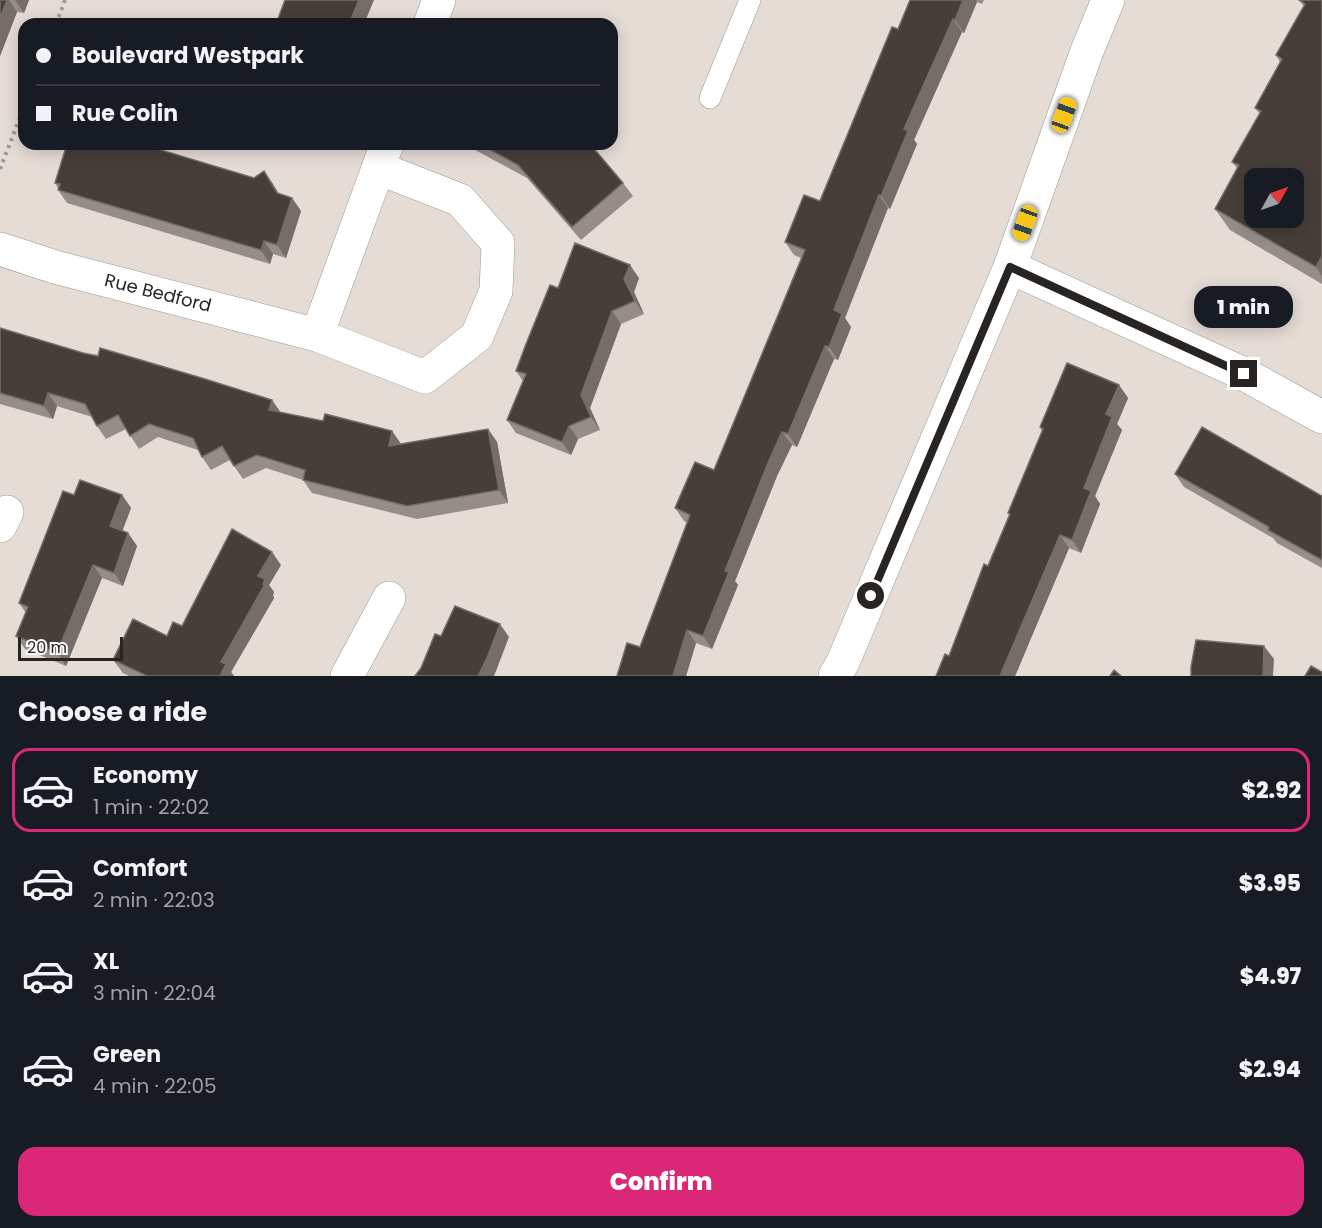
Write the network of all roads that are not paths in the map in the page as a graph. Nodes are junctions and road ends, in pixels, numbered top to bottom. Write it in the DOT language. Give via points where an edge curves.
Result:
graph roads {
  1 [pos="439,0"];
  2 [pos="750,0"];
  3 [pos="1107,0"];
  4 [pos="432,18"];
  5 [pos="710,98"];
  6 [pos="382,156"];
  7 [pos="0,249"];
  8 [pos="1010,267"];
  9 [pos="317,334"];
  10 [pos="1322,417"];
  11 [pos="389,598"];
  12 [pos="347,676"];
  13 [pos="835,676"];
  1 -- 4 [label="street"];
  2 -- 5 [label="lane"];
  3 -- 8 [label="street"];
  6 -- 9 [label="street, Rue Bedford"];
  6 -- 9 [label="street, Rue Bedford" via="460,200 498,243 496,291 477,336 425,377"];
  7 -- 9 [label="street, Rue Bedford" via="55,267"];
  8 -- 10 [label="street" via="1244,374"];
  8 -- 13 [label="street"];
  11 -- 12 [label="street"];
}
